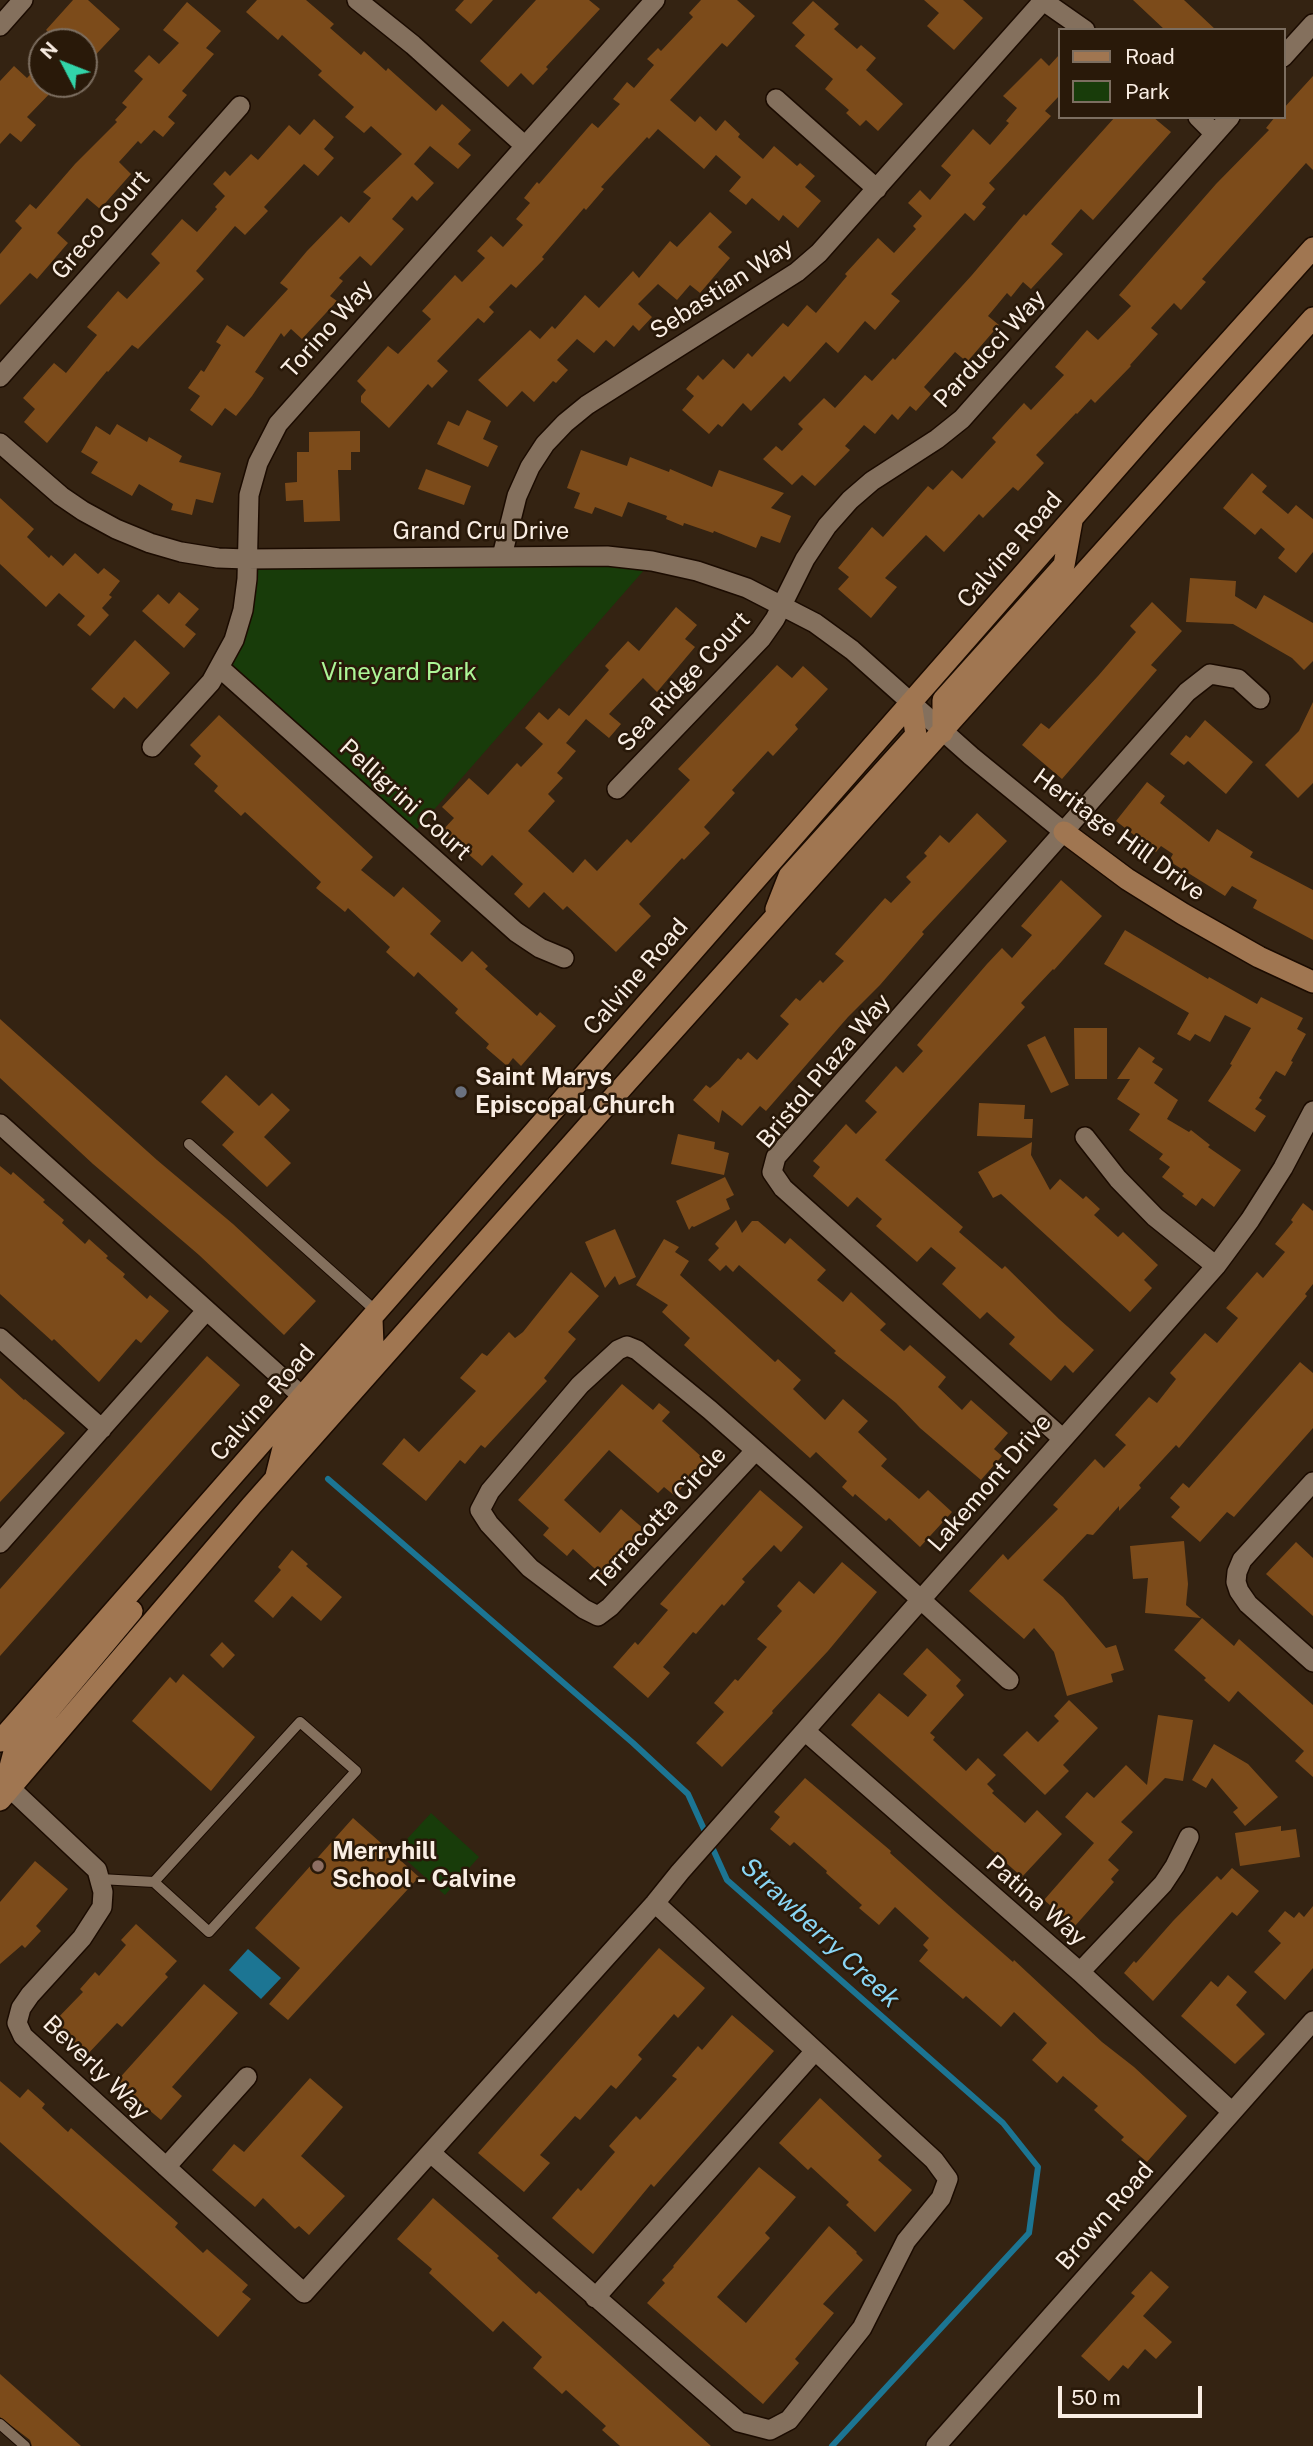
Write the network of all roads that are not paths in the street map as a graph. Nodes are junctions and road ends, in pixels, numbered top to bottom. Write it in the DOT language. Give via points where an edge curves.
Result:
graph roads {
  1 [pos="23,0"];
  2 [pos="357,0"];
  3 [pos="655,0"];
  4 [pos="1042,0"];
  5 [pos="1313,24"];
  6 [pos="0,26"];
  7 [pos="1082,28"];
  8 [pos="1285,55"];
  9 [pos="776,99"];
  10 [pos="240,106"];
  11 [pos="1200,119"];
  12 [pos="1228,119"];
  13 [pos="1215,134"];
  14 [pos="524,145"];
  15 [pos="877,189"];
  16 [pos="1313,248"];
  17 [pos="1313,318"];
  18 [pos="0,377"];
  19 [pos="0,443"];
  20 [pos="1072,519"];
  21 [pos="502,556"];
  22 [pos="247,559"];
  23 [pos="783,605"];
  24 [pos="220,668"];
  25 [pos="1261,699"];
  26 [pos="911,702"];
  27 [pos="943,732"];
  28 [pos="152,747"];
  29 [pos="617,789"];
  30 [pos="1064,832"];
  31 [pos="769,924"];
  32 [pos="564,958"];
  33 [pos="1313,982"];
  34 [pos="1313,1111"];
  35 [pos="0,1124"];
  36 [pos="1085,1137"];
  37 [pos="189,1144"];
  38 [pos="1216,1266"];
  39 [pos="206,1311"];
  40 [pos="374,1316"];
  41 [pos="0,1338"];
  42 [pos="303,1397"];
  43 [pos="102,1429"];
  44 [pos="1062,1438"];
  45 [pos="755,1451"];
  46 [pos="276,1478"];
  47 [pos="1313,1482"];
  48 [pos="0,1543"];
  49 [pos="148,1574"];
  50 [pos="920,1599"];
  51 [pos="1313,1662"];
  52 [pos="1009,1680"];
  53 [pos="805,1731"];
  54 [pos="0,1741"];
  55 [pos="5,1794"];
  56 [pos="1189,1837"];
  57 [pos="100,1879"];
  58 [pos="154,1882"];
  59 [pos="655,1903"];
  60 [pos="1080,1972"];
  61 [pos="1313,2021"];
  62 [pos="815,2051"];
  63 [pos="247,2077"];
  64 [pos="1231,2111"];
  65 [pos="432,2154"];
  66 [pos="166,2167"];
  67 [pos="304,2293"];
  68 [pos="594,2298"];
  69 [pos="0,2424"];
  70 [pos="25,2446"];
  71 [pos="936,2446"];
  1 -- 6 [label="street"];
  2 -- 14 [label="street"];
  3 -- 14 [label="street, Torino Way"];
  4 -- 7 [label="street"];
  4 -- 15 [label="street, Sebastian Way"];
  5 -- 8 [label="street"];
  9 -- 15 [label="street"];
  10 -- 18 [label="street, Greco Court"];
  11 -- 13 [label="street"];
  12 -- 13 [label="street, Parducci Way"];
  13 -- 23 [label="street, Parducci Way" via="981,400 937,439 850,500 805,559"];
  14 -- 22 [label="street, Torino Way" via="278,424 258,463 249,495"];
  15 -- 21 [label="street, Sebastian Way" via="797,272 565,423 530,467 517,496"];
  16 -- 20 [label="main road, Calvine Road"];
  17 -- 27 [label="main road"];
  19 -- 22 [label="street, Grand Cru Drive" via="61,496 116,529 181,552"];
  20 -- 26 [label="main road, Calvine Road"];
  20 -- 27 [label="main road" via="1064,565 943,701"];
  21 -- 22 [label="street, Grand Cru Drive"];
  21 -- 23 [label="street, Grand Cru Drive" via="652,561 697,570"];
  22 -- 24 [label="street, Torino Way" via="243,610"];
  23 -- 26 [label="street, Grand Cru Drive" via="852,650"];
  23 -- 29 [label="street, Sea Ridge Court" via="761,639"];
  24 -- 28 [label="street, Torino Way"];
  24 -- 32 [label="street, Pelligrini Court" via="516,932"];
  25 -- 30 [label="street" via="1238,679 1210,674 1187,692"];
  26 -- 27 [label="street, Grand Cru Drive"];
  26 -- 31 [label="main road" via="914,738 789,876"];
  26 -- 40 [label="main road, Calvine Road"];
  27 -- 30 [label="street, Heritage Hill Drive"];
  27 -- 31 [label="main road"];
  30 -- 33 [label="main road, Heritage Hill Drive" via="1183,914"];
  30 -- 44 [label="street, Bristol Plaza Way" via="776,1157 772,1172 783,1188"];
  31 -- 46 [label="main road"];
  34 -- 38 [label="street, Lakemont Drive" via="1283,1168"];
  35 -- 39 [label="street"];
  36 -- 38 [label="street" via="1155,1217"];
  37 -- 40 [label="lane"];
  38 -- 44 [label="street, Lakemont Drive"];
  39 -- 42 [label="street"];
  39 -- 43 [label="street"];
  40 -- 42 [label="main road, Calvine Road"];
  40 -- 46 [label="main road" via="373,1346 283,1448"];
  41 -- 43 [label="street"];
  42 -- 49 [label="main road, Calvine Road"];
  43 -- 48 [label="street"];
  44 -- 50 [label="street, Lakemont Drive"];
  45 -- 45 [label="street, Terracotta Circle" via="598,1616 530,1568 480,1510 490,1490 580,1385 627,1346"];
  45 -- 50 [label="street, Terracotta Circle"];
  46 -- 55 [label="main road"];
  47 -- 51 [label="street" via="1242,1560 1236,1582 1248,1604"];
  49 -- 54 [label="main road, Calvine Road"];
  49 -- 55 [label="main road" via="126,1620 14,1752"];
  50 -- 52 [label="street, Terracotta Circle"];
  50 -- 53 [label="street, Lakemont Drive"];
  53 -- 59 [label="street, Lakemont Drive"];
  53 -- 60 [label="street, Patina Way"];
  55 -- 57 [label="street" via="97,1870"];
  56 -- 60 [label="street" via="1163,1884"];
  57 -- 58 [label="lane"];
  57 -- 66 [label="street, Beverly Way" via="102,1908 82,1938 30,1995 17,2023 33,2047"];
  58 -- 58 [label="lane" via="209,1932 356,1771 300,1722"];
  59 -- 62 [label="street"];
  59 -- 65 [label="street, Lakemont Drive"];
  60 -- 64 [label="street, Patina Way"];
  61 -- 64 [label="street, Brown Road"];
  62 -- 68 [label="street"];
  62 -- 68 [label="street" via="948,2179 941,2199 906,2241 862,2328 789,2420 770,2430 739,2422"];
  63 -- 66 [label="street"];
  64 -- 71 [label="street, Brown Road"];
  65 -- 67 [label="street, Lakemont Drive"];
  65 -- 68 [label="street"];
  66 -- 67 [label="street, Beverly Way"];
  69 -- 70 [label="lane"];
}
